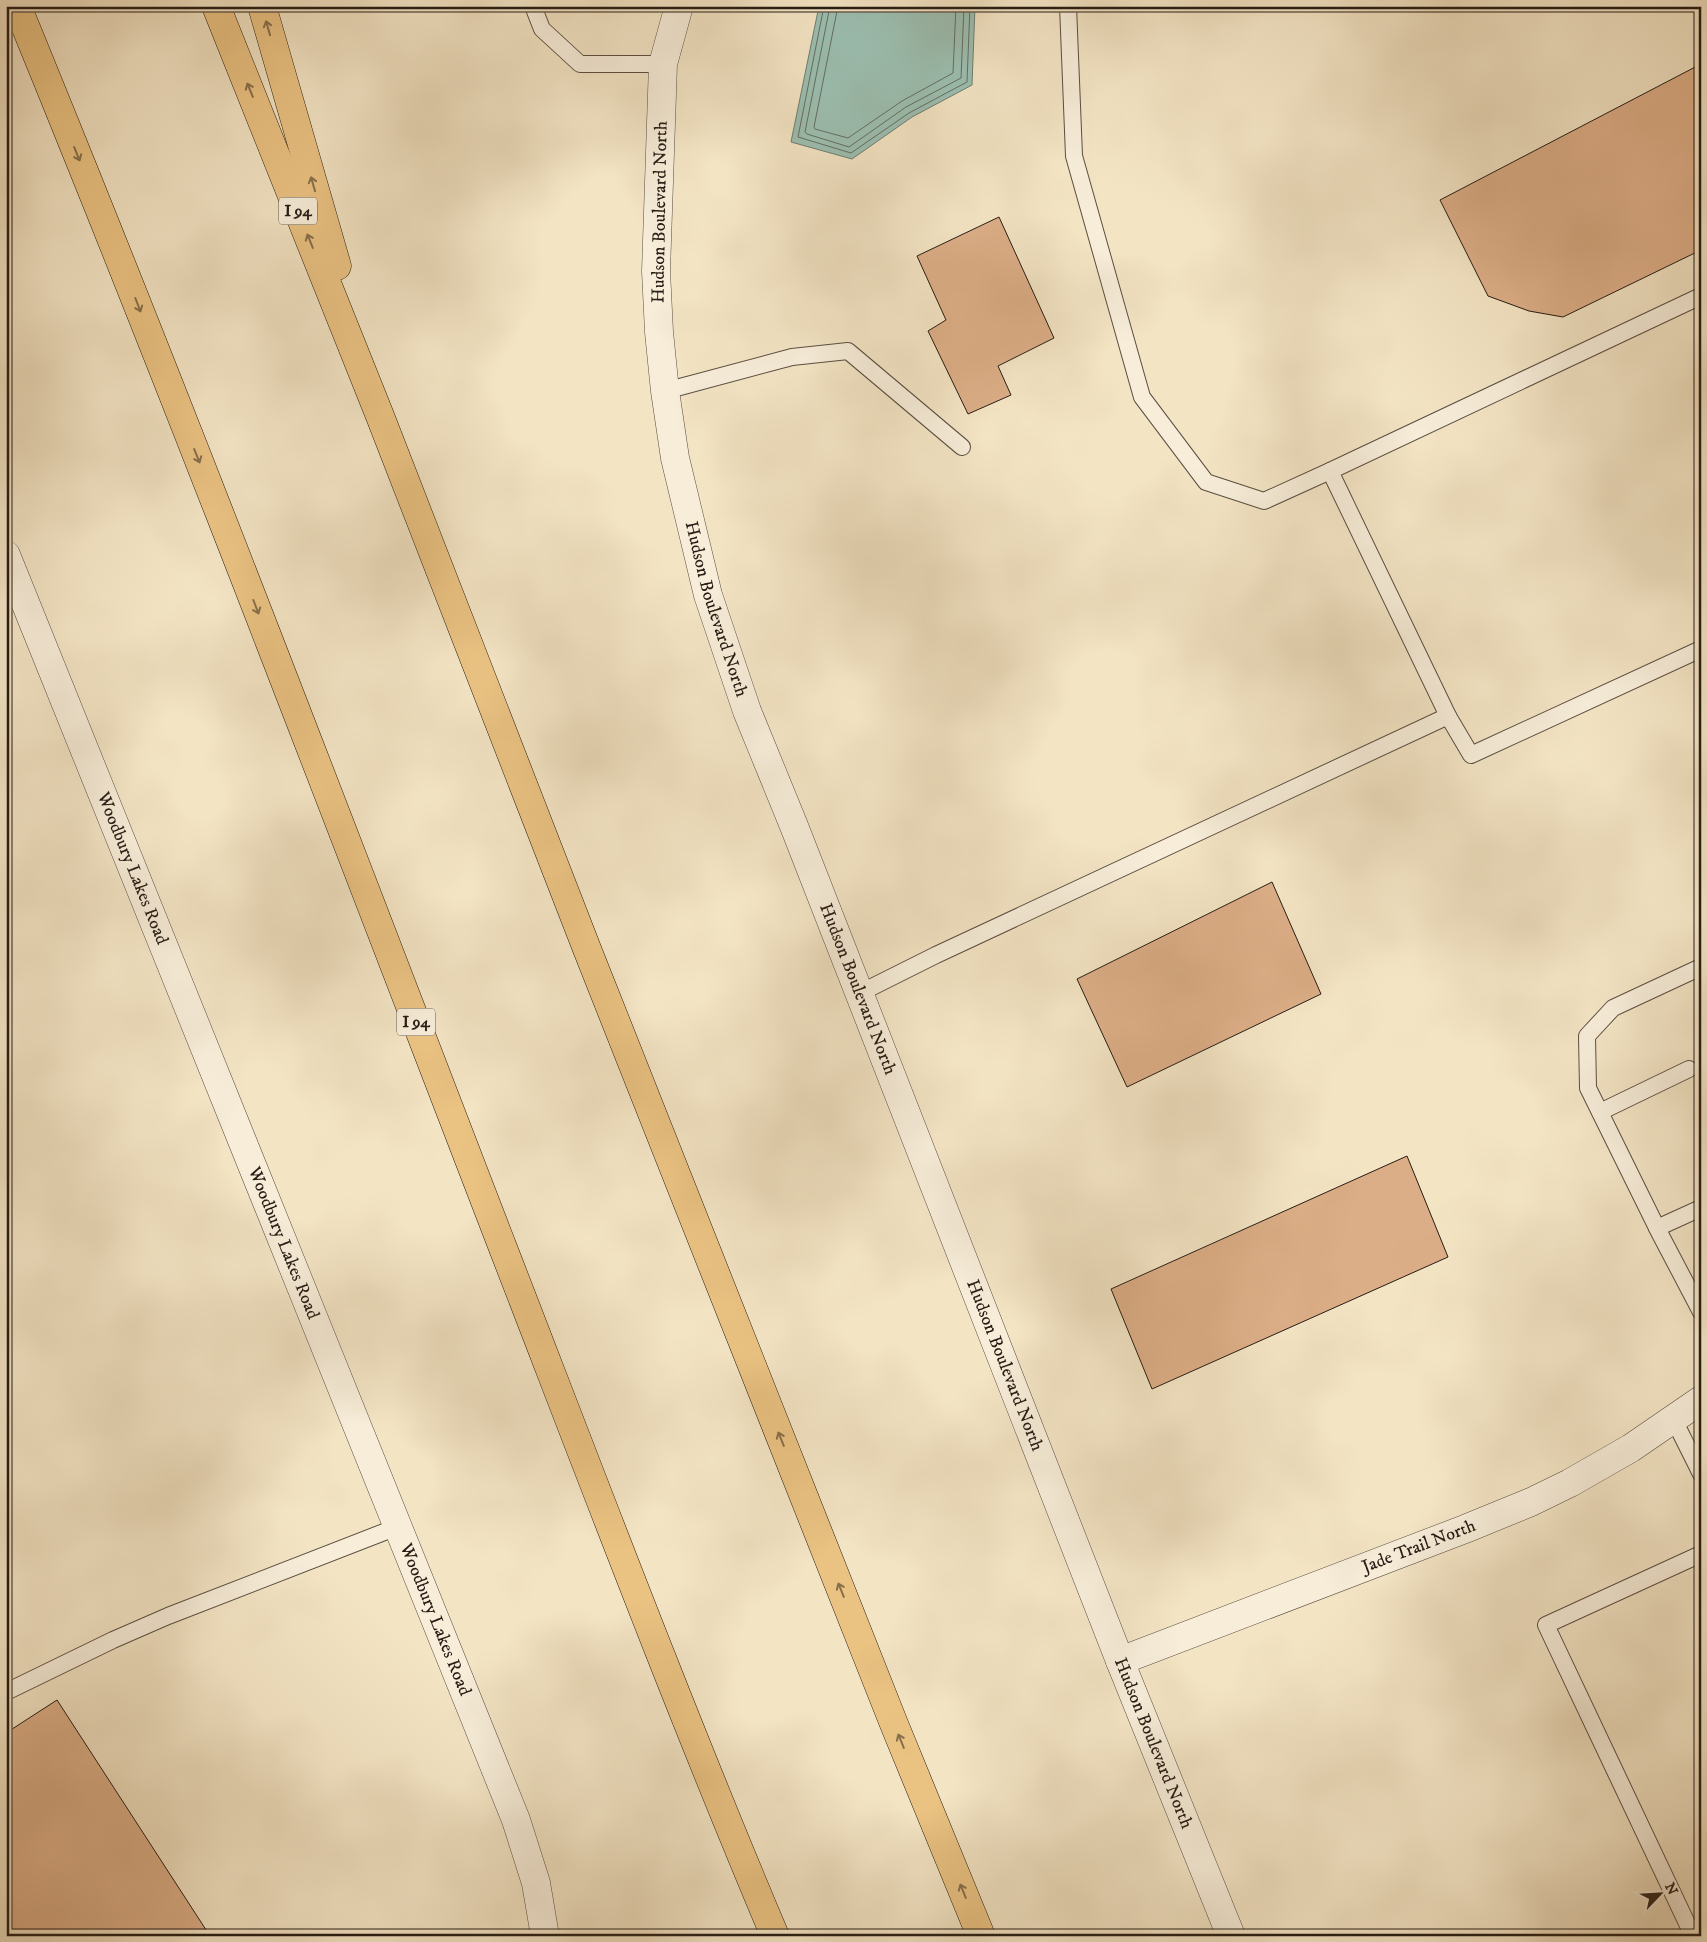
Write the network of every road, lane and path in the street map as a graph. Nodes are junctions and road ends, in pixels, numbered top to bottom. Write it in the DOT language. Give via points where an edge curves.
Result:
graph roads {
  1 [pos="17,6"];
  2 [pos="216,6"];
  3 [pos="262,6"];
  4 [pos="533,6"];
  5 [pos="679,6"];
  6 [pos="1068,6"];
  7 [pos="6,11"];
  8 [pos="663,64"];
  9 [pos="59,108"];
  10 [pos="1701,296"];
  11 [pos="665,391"];
  12 [pos="380,416"];
  13 [pos="962,446"];
  14 [pos="1330,471"];
  15 [pos="9,571"];
  16 [pos="1701,649"];
  17 [pos="1448,716"];
  18 [pos="1701,967"];
  19 [pos="860,993"];
  20 [pos="1689,1069"];
  21 [pos="1600,1112"];
  22 [pos="1701,1208"];
  23 [pos="1657,1228"];
  24 [pos="1701,1312"];
  25 [pos="1701,1400"];
  26 [pos="1674,1420"];
  27 [pos="1701,1474"];
  28 [pos="397,1527"];
  29 [pos="1701,1554"];
  30 [pos="1120,1661"];
  31 [pos="6,1692"];
  32 [pos="546,1936"];
  33 [pos="775,1936"];
  34 [pos="981,1936"];
  35 [pos="1230,1936"];
  36 [pos="1693,1936"];
  1 -- 9 [label="highway, I 94"];
  12 -- 2 [label="highway, I 94, one-way"];
  12 -- 3 [label="highway, one-way"];
  4 -- 8 [label="lane" via="542,29 580,64"];
  5 -- 8 [label="street, Hudson Boulevard North"];
  6 -- 14 [label="lane" via="1074,156 1142,397 1206,482 1264,501"];
  7 -- 9 [label="highway"];
  8 -- 11 [label="street, Hudson Boulevard North" via="656,271"];
  9 -- 33 [label="highway, I 94, one-way" via="238,560 590,1473"];
  10 -- 14 [label="lane"];
  11 -- 13 [label="lane" via="792,357 848,351"];
  11 -- 19 [label="street, Hudson Boulevard North" via="675,458 708,595 747,711"];
  34 -- 12 [label="highway, I 94, one-way" via="590,958"];
  14 -- 17 [label="lane"];
  15 -- 28 [label="street, Woodbury Lakes Road"];
  16 -- 17 [label="lane" via="1472,755"];
  17 -- 19 [label="lane"];
  18 -- 21 [label="lane" via="1613,1008 1587,1036 1588,1088"];
  19 -- 30 [label="street, Hudson Boulevard North"];
  20 -- 21 [label="lane"];
  21 -- 23 [label="lane"];
  22 -- 23 [label="lane"];
  23 -- 24 [label="lane"];
  25 -- 26 [label="street, Jade Trail North"];
  26 -- 27 [label="lane"];
  26 -- 30 [label="street, Jade Trail North" via="1603,1464 1523,1505"];
  28 -- 31 [label="lane" via="168,1616"];
  28 -- 32 [label="street, Woodbury Lakes Road" via="516,1820 536,1883"];
  29 -- 36 [label="lane" via="1546,1625"];
  30 -- 35 [label="street, Hudson Boulevard North"];
}
